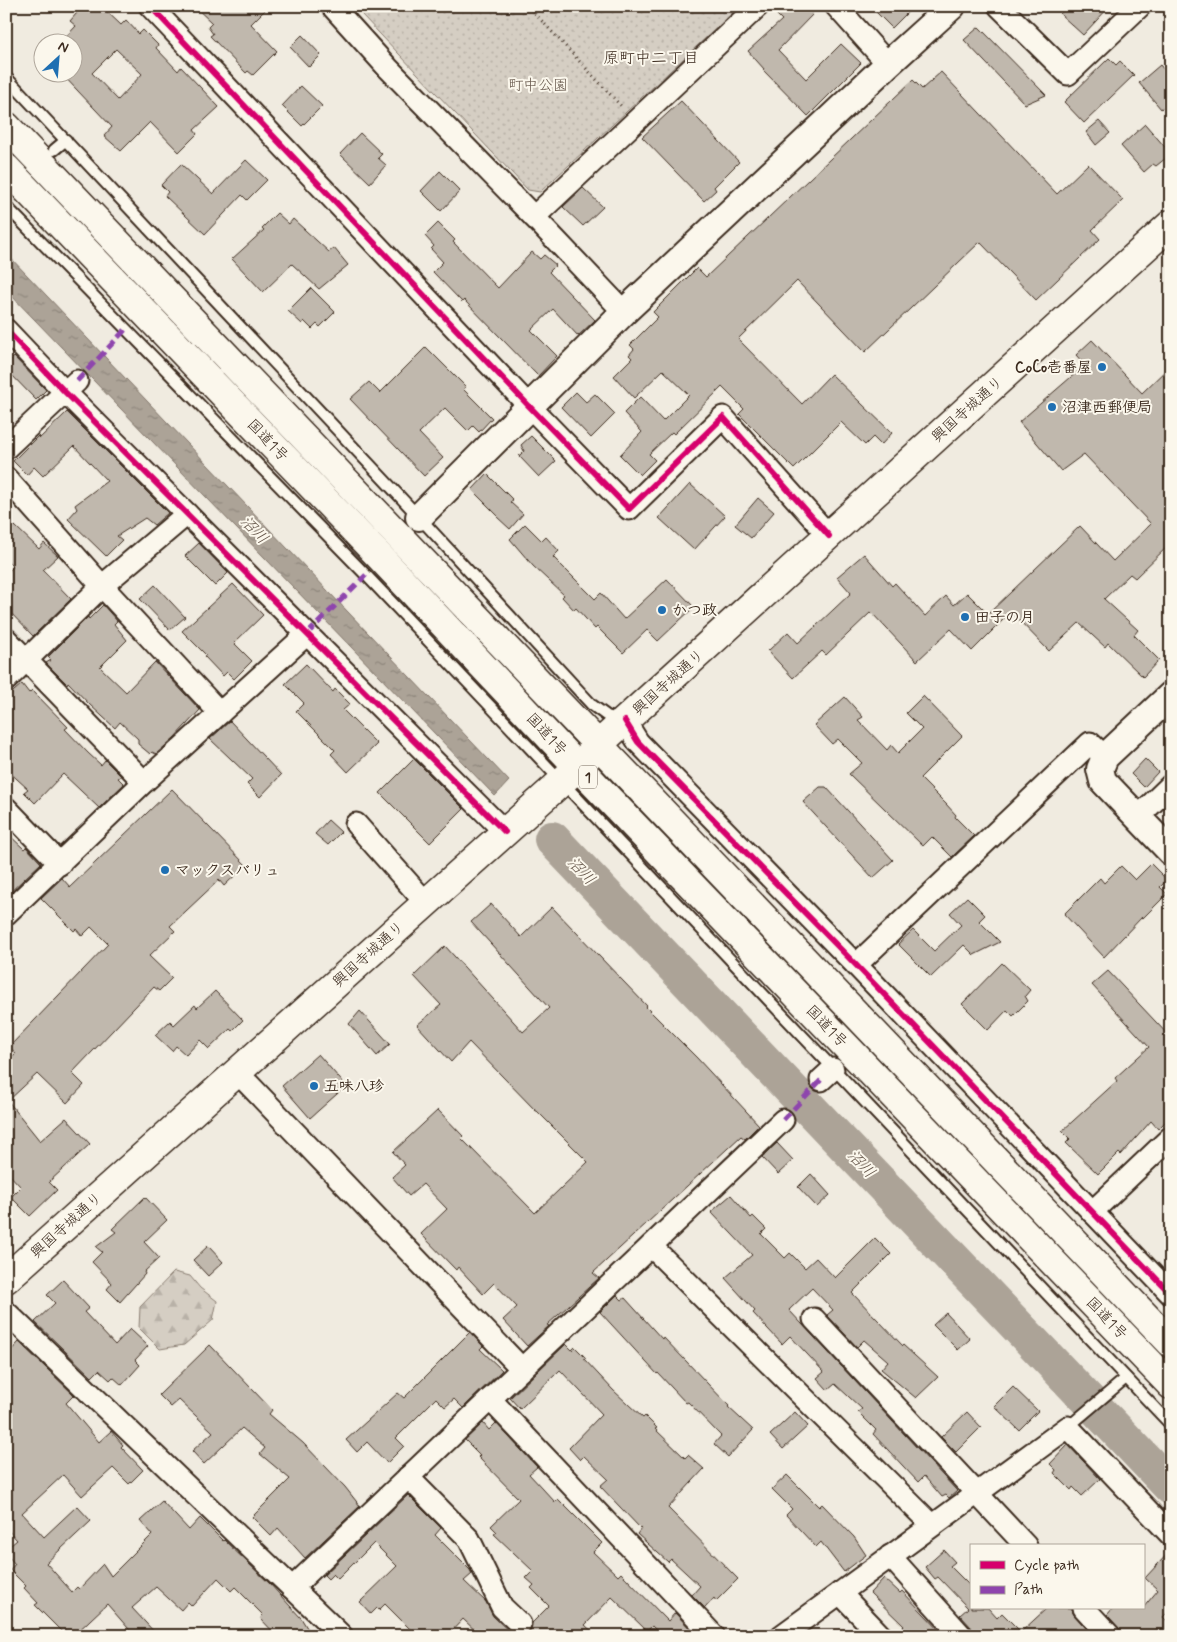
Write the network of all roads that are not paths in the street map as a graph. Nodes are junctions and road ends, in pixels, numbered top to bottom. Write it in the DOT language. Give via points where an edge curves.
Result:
graph roads {
  1 [pos="150,6"];
  2 [pos="758,6"];
  3 [pos="836,6"];
  4 [pos="952,6"];
  5 [pos="999,6"];
  6 [pos="1140,6"];
  7 [pos="337,8"];
  8 [pos="888,64"];
  9 [pos="6,77"];
  10 [pos="6,126"];
  11 [pos="66,140"];
  12 [pos="54,150"];
  13 [pos="8,184"];
  14 [pos="6,206"];
  15 [pos="534,217"];
  16 [pos="1171,224"];
  17 [pos="624,312"];
  18 [pos="6,330"];
  19 [pos="71,387"];
  20 [pos="529,406"];
  21 [pos="6,448"];
  22 [pos="6,478"];
  23 [pos="187,514"];
  24 [pos="419,516"];
  25 [pos="828,536"];
  26 [pos="102,586"];
  27 [pos="307,634"];
  28 [pos="6,639"];
  29 [pos="27,661"];
  30 [pos="6,680"];
  31 [pos="1171,695"];
  32 [pos="220,713"];
  33 [pos="626,721"];
  34 [pos="599,744"];
  35 [pos="1105,757"];
  36 [pos="570,774"];
  37 [pos="144,782"];
  38 [pos="1171,784"];
  39 [pos="6,808"];
  40 [pos="1138,817"];
  41 [pos="356,824"];
  42 [pos="505,832"];
  43 [pos="1171,852"];
  44 [pos="60,864"];
  45 [pos="426,903"];
  46 [pos="6,914"];
  47 [pos="856,965"];
  48 [pos="237,1072"];
  49 [pos="783,1120"];
  50 [pos="1171,1137"];
  51 [pos="1092,1212"];
  52 [pos="651,1246"];
  53 [pos="6,1279"];
  54 [pos="1171,1294"];
  55 [pos="6,1312"];
  56 [pos="814,1319"];
  57 [pos="1171,1343"];
  58 [pos="522,1368"];
  59 [pos="1126,1378"];
  60 [pos="1171,1385"];
  61 [pos="490,1399"];
  62 [pos="1171,1425"];
  63 [pos="1068,1427"];
  64 [pos="408,1477"];
  65 [pos="977,1493"];
  66 [pos="932,1525"];
  67 [pos="1171,1535"];
  68 [pos="1024,1544"];
  69 [pos="890,1556"];
  70 [pos="292,1588"];
  71 [pos="840,1592"];
  72 [pos="1086,1610"];
  73 [pos="520,1624"];
  74 [pos="793,1632"];
  75 [pos="342,1636"];
  76 [pos="714,1636"];
  77 [pos="881,1636"];
  78 [pos="962,1636"];
  79 [pos="1110,1636"];
  1 -- 20 [label="street"];
  2 -- 15 [label="street"];
  3 -- 8 [label="street"];
  4 -- 8 [label="street"];
  5 -- 6 [label="street" via="1068,74"];
  7 -- 15 [label="street" via="388,68"];
  8 -- 17 [label="street"];
  9 -- 11 [label="lane"];
  10 -- 34 [label="main road, 国道1号 / 1"];
  11 -- 12 [label="lane"];
  11 -- 24 [label="lane"];
  13 -- 36 [label="main road, 国道1号 / 1" via="373,550"];
  14 -- 36 [label="lane" via="366,575"];
  15 -- 17 [label="street"];
  16 -- 25 [label="main road, 興国寺城通り"];
  17 -- 20 [label="street"];
  18 -- 19 [label="street"];
  19 -- 21 [label="street"];
  19 -- 23 [label="street"];
  20 -- 24 [label="street"];
  20 -- 25 [label="street" via="629,509 724,418"];
  22 -- 26 [label="street"];
  23 -- 26 [label="street"];
  23 -- 27 [label="street"];
  24 -- 33 [label="lane" via="592,705 608,716"];
  25 -- 33 [label="main road, 興国寺城通り"];
  26 -- 29 [label="street"];
  26 -- 32 [label="street"];
  27 -- 32 [label="street"];
  27 -- 42 [label="street"];
  28 -- 29 [label="street"];
  29 -- 30 [label="street"];
  29 -- 37 [label="street"];
  31 -- 35 [label="street"];
  32 -- 37 [label="street"];
  33 -- 34 [label="main road, 興国寺城通り"];
  33 -- 47 [label="street" via="638,742"];
  34 -- 36 [label="main road, 興国寺城通り"];
  34 -- 57 [label="main road, 国道1号 / 1"];
  35 -- 40 [label="street" via="1100,769 1103,781"];
  35 -- 47 [label="street" via="1090,743"];
  36 -- 42 [label="main road, 興国寺城通り"];
  36 -- 59 [label="lane" via="827,1075"];
  36 -- 60 [label="main road, 国道1号 / 1"];
  37 -- 44 [label="street"];
  38 -- 40 [label="street"];
  39 -- 44 [label="street"];
  40 -- 43 [label="street"];
  41 -- 45 [label="street"];
  42 -- 45 [label="main road, 興国寺城通り"];
  44 -- 46 [label="street"];
  45 -- 48 [label="main road, 興国寺城通り"];
  47 -- 51 [label="street"];
  48 -- 53 [label="main road, 興国寺城通り"];
  48 -- 58 [label="street"];
  49 -- 52 [label="street"];
  50 -- 51 [label="street"];
  51 -- 54 [label="street"];
  52 -- 58 [label="street"];
  52 -- 66 [label="street"];
  55 -- 70 [label="street"];
  56 -- 65 [label="street"];
  58 -- 61 [label="street"];
  59 -- 62 [label="lane"];
  59 -- 63 [label="lane"];
  61 -- 64 [label="street"];
  61 -- 76 [label="street"];
  63 -- 65 [label="street"];
  63 -- 67 [label="street"];
  64 -- 70 [label="street"];
  64 -- 73 [label="street" via="469,1539 502,1607"];
  65 -- 66 [label="street"];
  65 -- 68 [label="street"];
  66 -- 69 [label="street"];
  69 -- 71 [label="street"];
  69 -- 78 [label="street"];
  70 -- 75 [label="street"];
  71 -- 74 [label="street"];
  71 -- 77 [label="street"];
  72 -- 79 [label="street"];
}
